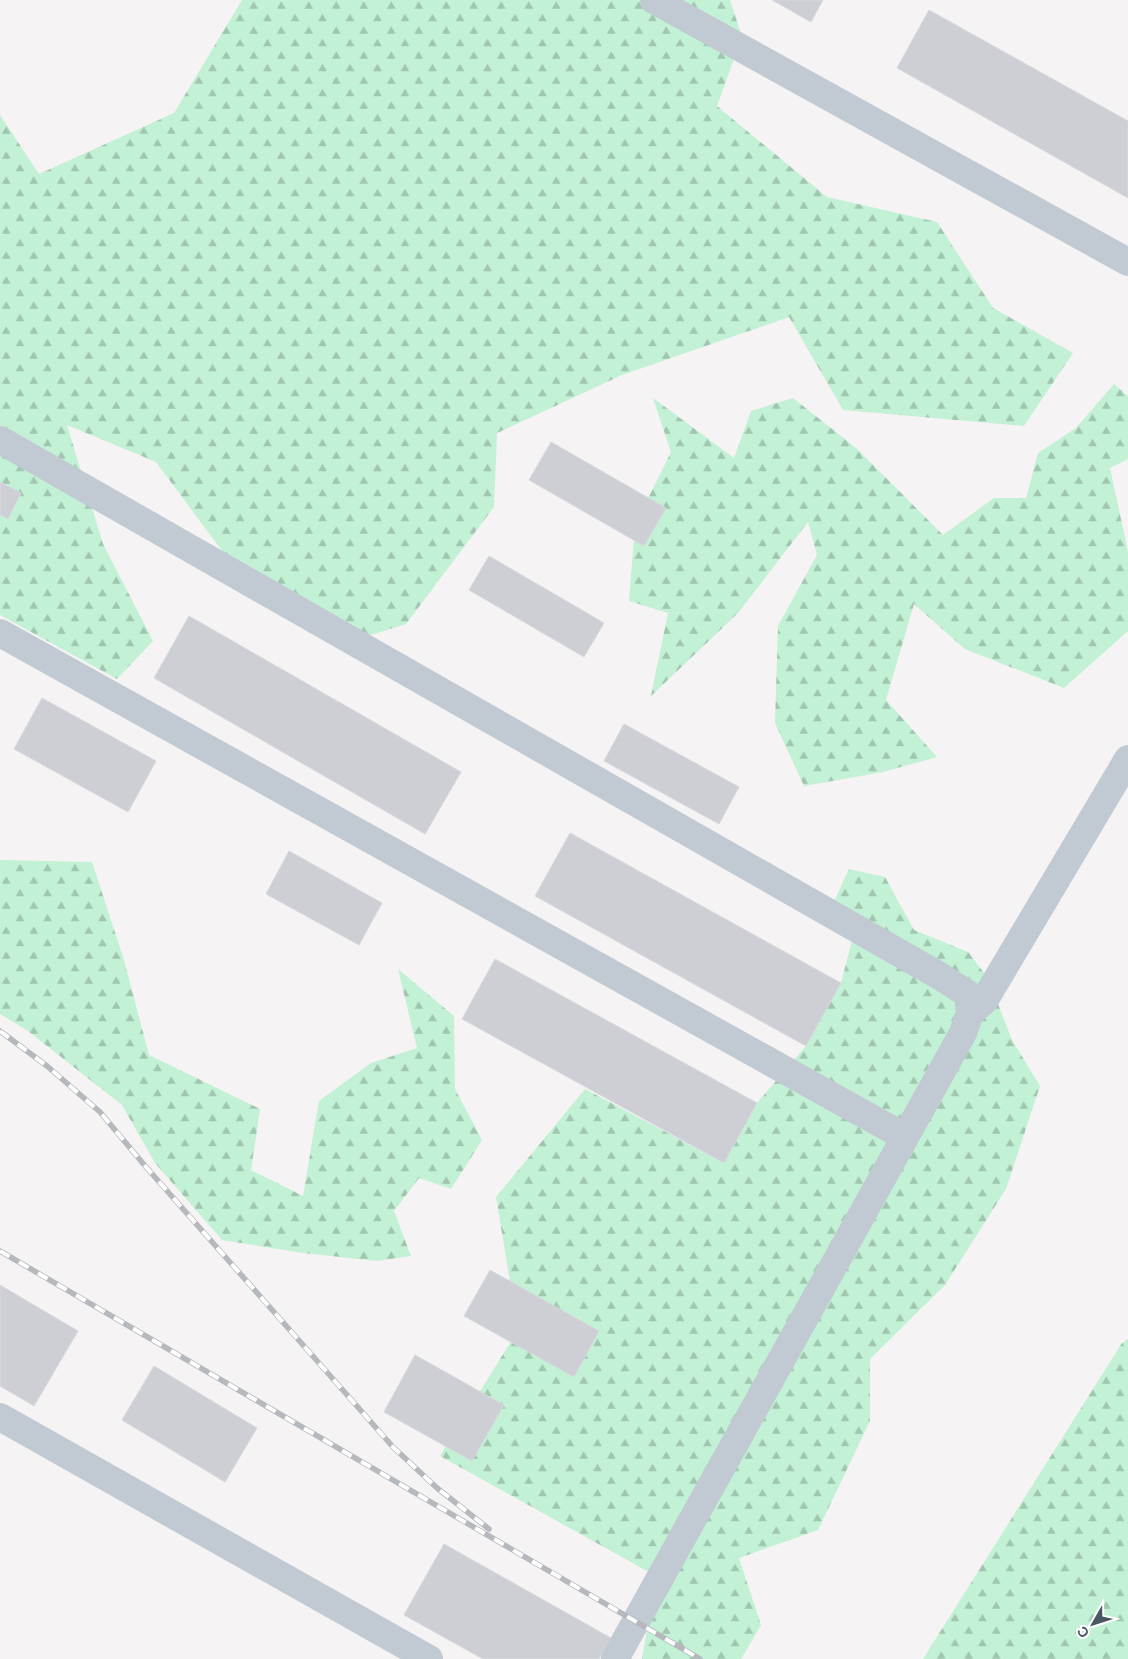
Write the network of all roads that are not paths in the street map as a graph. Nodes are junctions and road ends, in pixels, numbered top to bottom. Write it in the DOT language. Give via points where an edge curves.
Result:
graph roads {
  1 [pos="654,0"];
  2 [pos="1128,262"];
  3 [pos="0,440"];
  4 [pos="0,633"];
  5 [pos="1128,759"];
  6 [pos="970,1013"];
  7 [pos="905,1137"];
  8 [pos="0,1417"];
  9 [pos="428,1659"];
  10 [pos="615,1659"];
  1 -- 2 [label="street"];
  3 -- 6 [label="street" via="938,975 968,994"];
  4 -- 7 [label="street"];
  5 -- 6 [label="street" via="984,1001"];
  6 -- 7 [label="street" via="963,1033"];
  7 -- 10 [label="street"];
  8 -- 9 [label="street"];
}
